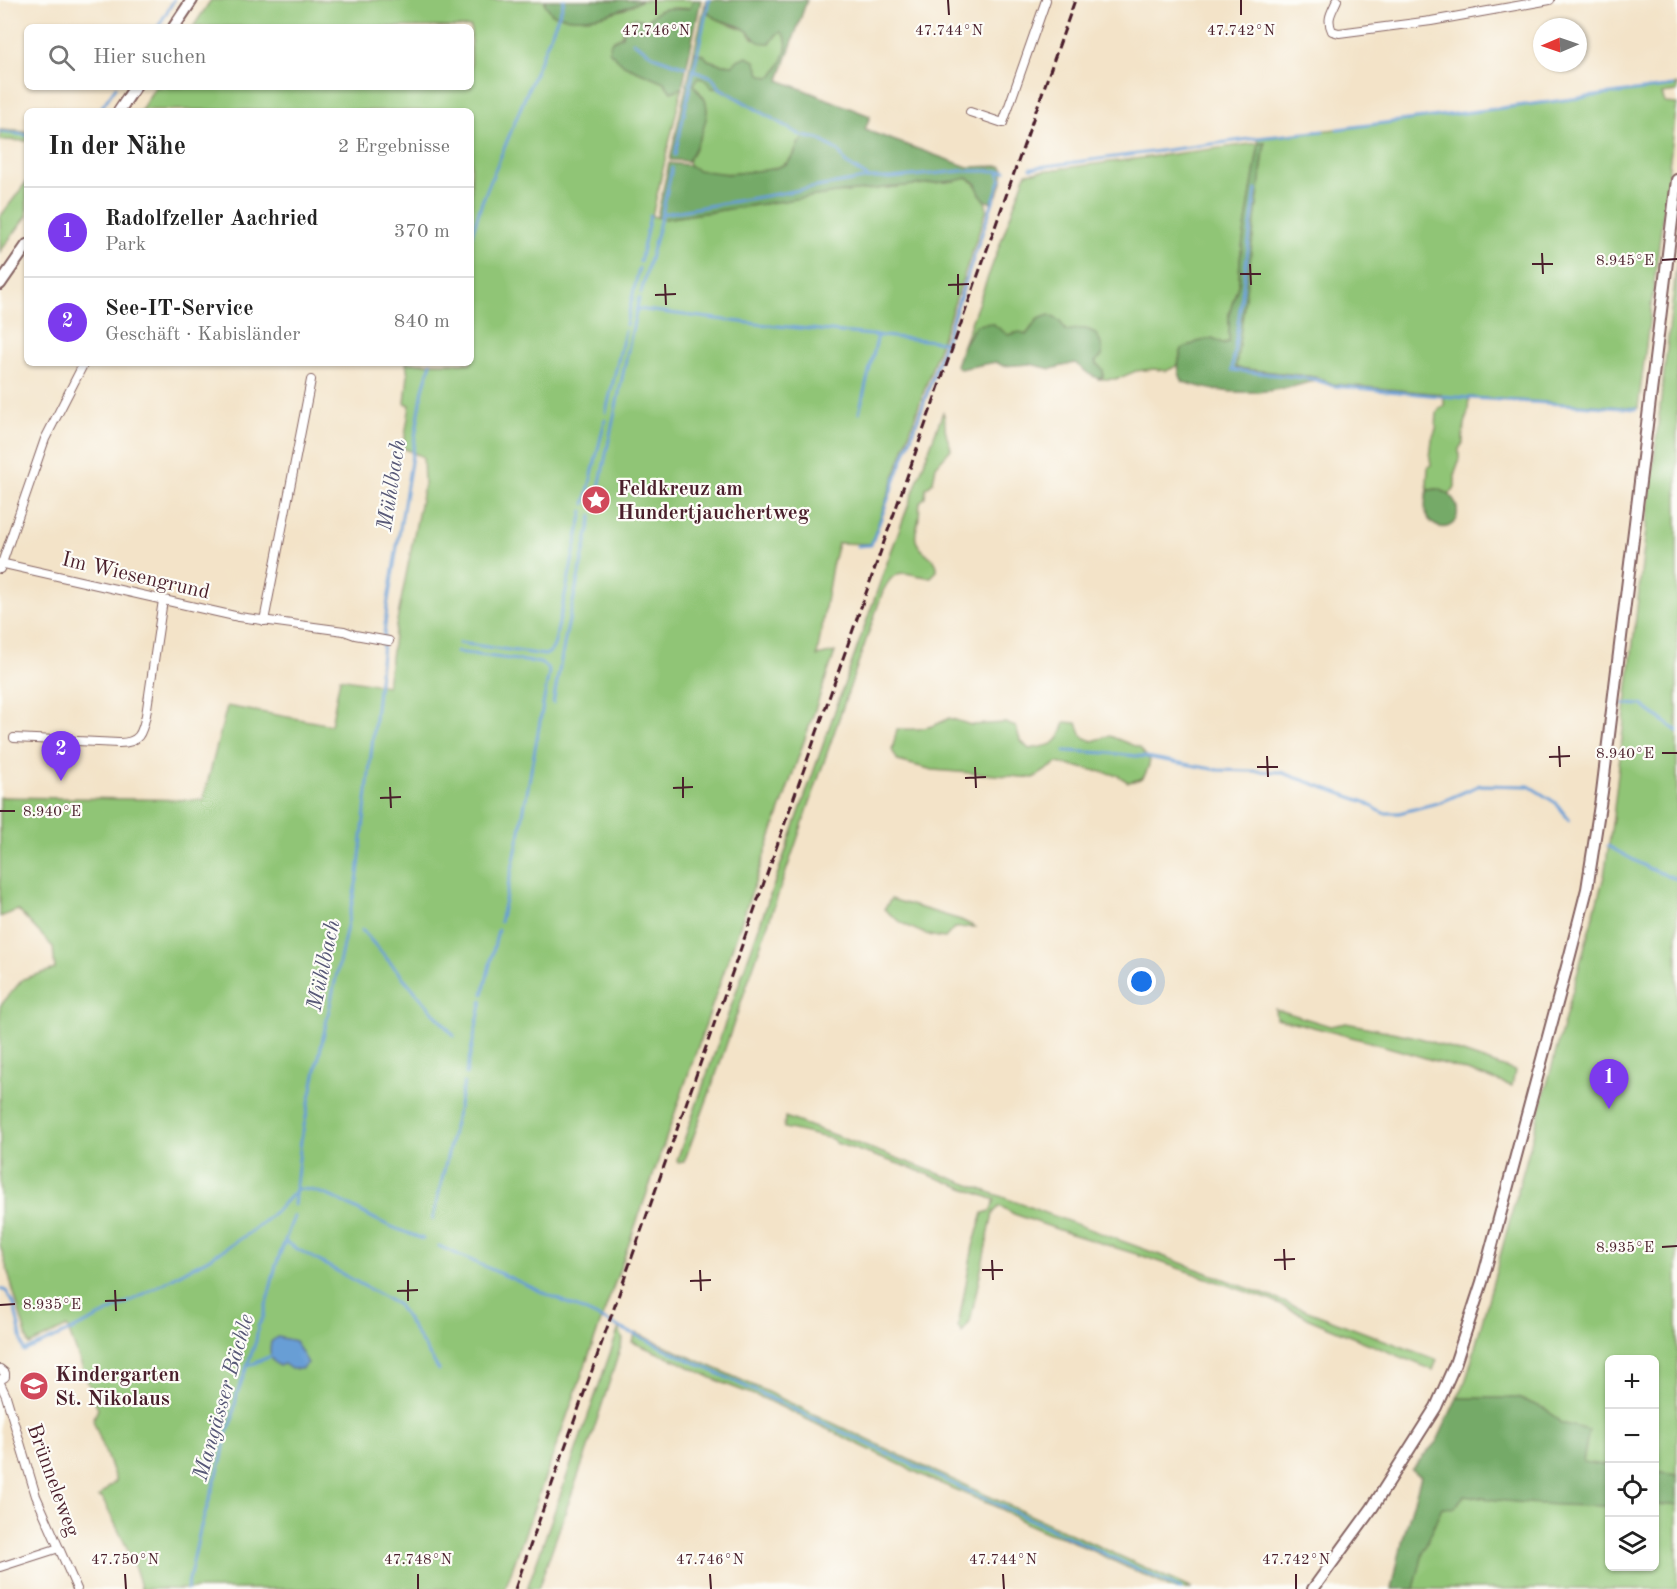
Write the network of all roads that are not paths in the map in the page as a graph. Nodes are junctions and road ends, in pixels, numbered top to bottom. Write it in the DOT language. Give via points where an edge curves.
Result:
graph roads {
  1 [pos="192,0"];
  2 [pos="1046,0"];
  3 [pos="1337,0"];
  4 [pos="1550,0"];
  5 [pos="176,24"];
  6 [pos="133,90"];
  7 [pos="121,108"];
  8 [pos="970,112"];
  9 [pos="1677,180"];
  10 [pos="24,249"];
  11 [pos="0,284"];
  12 [pos="82,366"];
  13 [pos="311,380"];
  14 [pos="1,565"];
  15 [pos="163,600"];
  16 [pos="264,621"];
  17 [pos="385,640"];
  18 [pos="14,738"];
  19 [pos="0,1369"];
  20 [pos="0,1382"];
  21 [pos="59,1548"];
  22 [pos="0,1567"];
  23 [pos="77,1589"];
  24 [pos="1313,1589"];
  1 -- 5 [label="main road"];
  2 -- 8 [label="street" via="1003,123"];
  3 -- 4 [label="street" via="1328,22 1332,31 1339,33"];
  6 -- 7 [label="main road"];
  9 -- 24 [label="main road" via="1602,792 1587,889 1573,944 1482,1282 1455,1364 1430,1418"];
  10 -- 11 [label="main road"];
  12 -- 14 [label="street" via="45,439"];
  13 -- 16 [label="street"];
  14 -- 15 [label="street, Im Wiesengrund"];
  15 -- 16 [label="street, Im Wiesengrund"];
  15 -- 18 [label="street" via="146,715 137,739 119,743"];
  16 -- 17 [label="street, Im Wiesengrund"];
  19 -- 20 [label="street, Brünneleweg" via="5,1377"];
  20 -- 21 [label="street, Brünneleweg" via="36,1496"];
  21 -- 22 [label="street"];
  21 -- 23 [label="street, Brünneleweg"];
}
